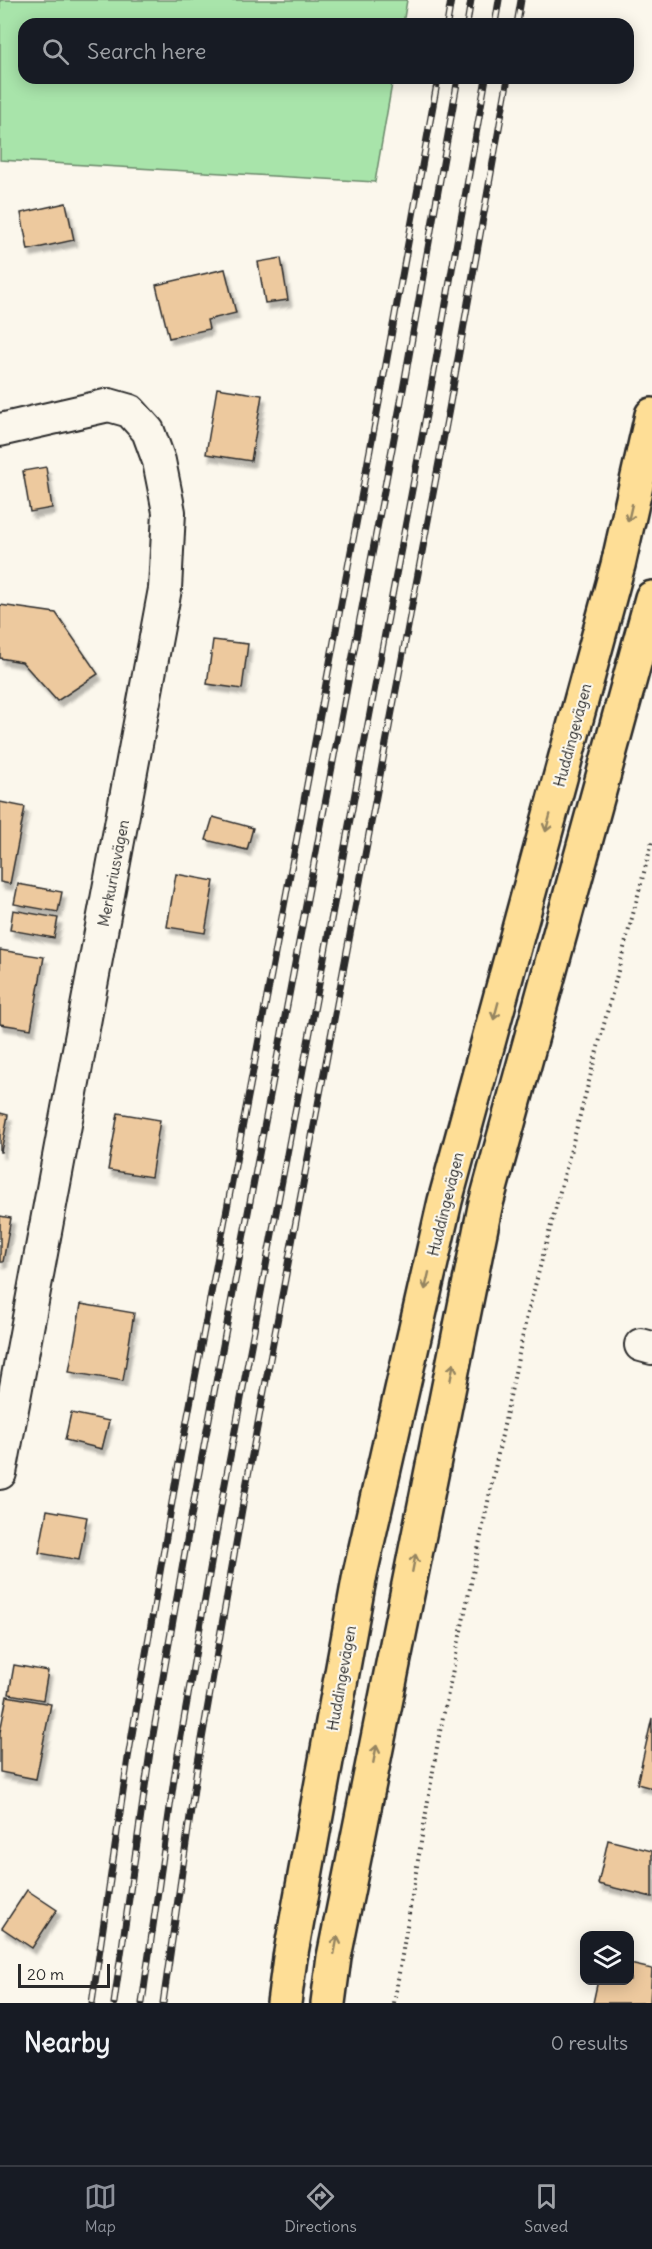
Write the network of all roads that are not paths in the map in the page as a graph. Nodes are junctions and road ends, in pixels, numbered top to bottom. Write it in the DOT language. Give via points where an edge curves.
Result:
graph roads {
  1 [pos="652,415"];
  2 [pos="0,430"];
  3 [pos="652,598"];
  4 [pos="0,1473"];
  5 [pos="284,2003"];
  6 [pos="328,2003"];
  1 -- 5 [label="main road, Huddingevägen, one-way" via="618,565 445,1200 360,1574"];
  2 -- 4 [label="street, Merkuriusvägen" via="109,405 130,411 148,430 159,461 169,522 165,589"];
  6 -- 3 [label="main road, one-way" via="334,1957 485,1207"];
}
